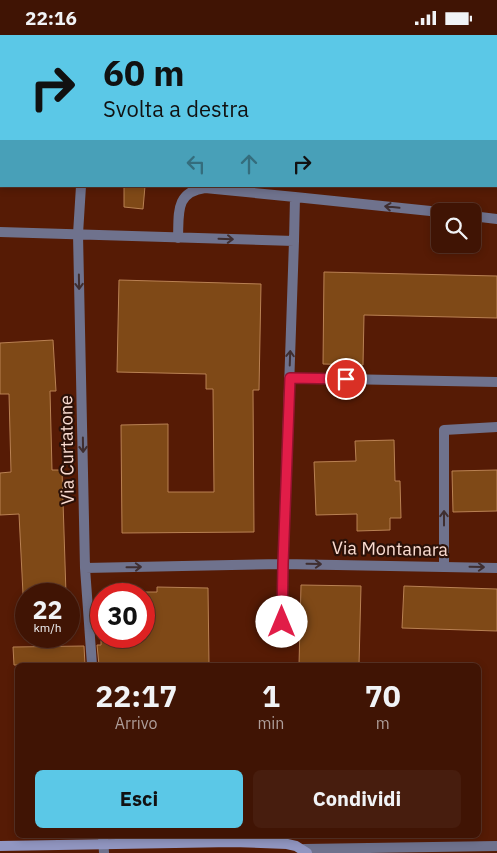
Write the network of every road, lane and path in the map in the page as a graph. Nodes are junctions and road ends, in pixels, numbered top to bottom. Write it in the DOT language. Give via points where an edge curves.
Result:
graph roads {
  1 [pos="81,187"];
  2 [pos="183,187"];
  3 [pos="295,197"];
  4 [pos="183,199"];
  5 [pos="431,211"];
  6 [pos="481,217"];
  7 [pos="497,219"];
  8 [pos="0,233"];
  9 [pos="78,234"];
  10 [pos="178,238"];
  11 [pos="294,241"];
  12 [pos="290,378"];
  13 [pos="497,382"];
  14 [pos="497,427"];
  15 [pos="283,564"];
  16 [pos="444,567"];
  17 [pos="85,568"];
  18 [pos="497,568"];
  19 [pos="282,641"];
  20 [pos="92,663"];
  21 [pos="103,844"];
  22 [pos="0,846"];
  23 [pos="497,846"];
  24 [pos="306,851"];
  1 -- 9 [label="street, Via Curtatone"];
  2 -- 4 [label="street"];
  3 -- 4 [label="street" via="205,188 189,192"];
  5 -- 3 [label="street, one-way"];
  3 -- 11 [label="street"];
  4 -- 10 [label="street"];
  6 -- 7 [label="street"];
  8 -- 9 [label="street"];
  9 -- 10 [label="street"];
  9 -- 17 [label="street, Via Curtatone, one-way"];
  10 -- 11 [label="street, one-way"];
  12 -- 11 [label="street, one-way"];
  12 -- 13 [label="street"];
  12 -- 15 [label="street"];
  16 -- 14 [label="street, one-way" via="444,430"];
  15 -- 16 [label="street, Via Montanara, one-way"];
  17 -- 15 [label="street, Via Montanara, one-way"];
  15 -- 19 [label="street"];
  16 -- 18 [label="street, Via Montanara, one-way"];
  17 -- 20 [label="street, Via Curtatone"];
  21 -- 22 [label="main road"];
  21 -- 24 [label="main road" via="267,843 296,846"];
  23 -- 24 [label="street"];
}
